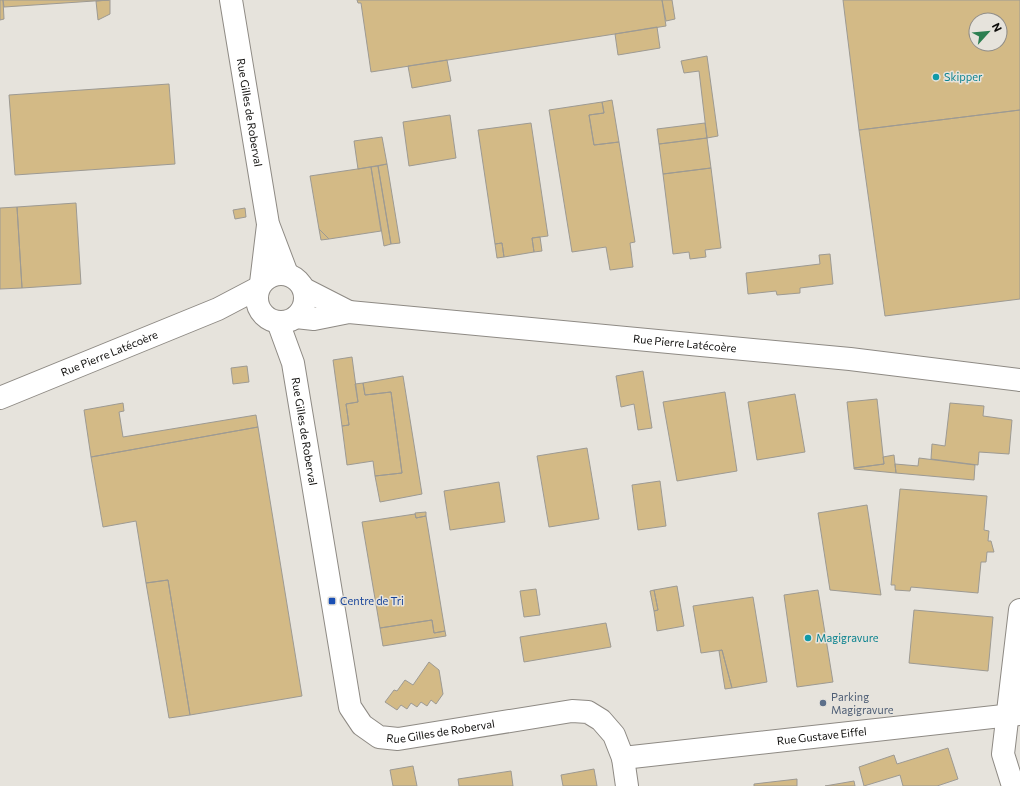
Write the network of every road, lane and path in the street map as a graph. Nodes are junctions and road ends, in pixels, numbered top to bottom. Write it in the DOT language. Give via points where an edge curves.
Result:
graph roads {
  1 [pos="231,0"];
  2 [pos="268,224"];
  3 [pos="288,274"];
  4 [pos="259,292"];
  5 [pos="297,310"];
  6 [pos="349,312"];
  7 [pos="1020,380"];
  8 [pos="0,398"];
  9 [pos="1020,610"];
  10 [pos="1014,715"];
  11 [pos="623,758"];
  12 [pos="628,786"];
  13 [pos="1013,786"];
  1 -- 2 [label="street, Rue Gilles de Roberval"];
  2 -- 3 [label="street, Rue Gilles de Roberval"];
  2 -- 4 [label="street, Rue Gilles de Roberval"];
  3 -- 4 [label="street" via="273,274 266,278"];
  3 -- 5 [label="street" via="300,282"];
  4 -- 5 [label="street" via="262,314 270,320"];
  4 -- 8 [label="street, Rue Pierre Latécoère"];
  5 -- 6 [label="street, Rue Pierre Latécoère"];
  5 -- 6 [label="street, Rue Pierre Latécoère" via="314,319"];
  5 -- 11 [label="street, Rue Gilles de Roberval" via="293,363 350,707 362,725 379,737 398,739 572,711 588,712 601,720 614,735"];
  6 -- 7 [label="street, Rue Pierre Latécoère" via="850,359"];
  9 -- 10 [label="street"];
  10 -- 11 [label="street, Rue Gustave Eiffel"];
  10 -- 13 [label="street" via="1003,754"];
  11 -- 12 [label="street, Rue Gilles de Roberval"];
}
